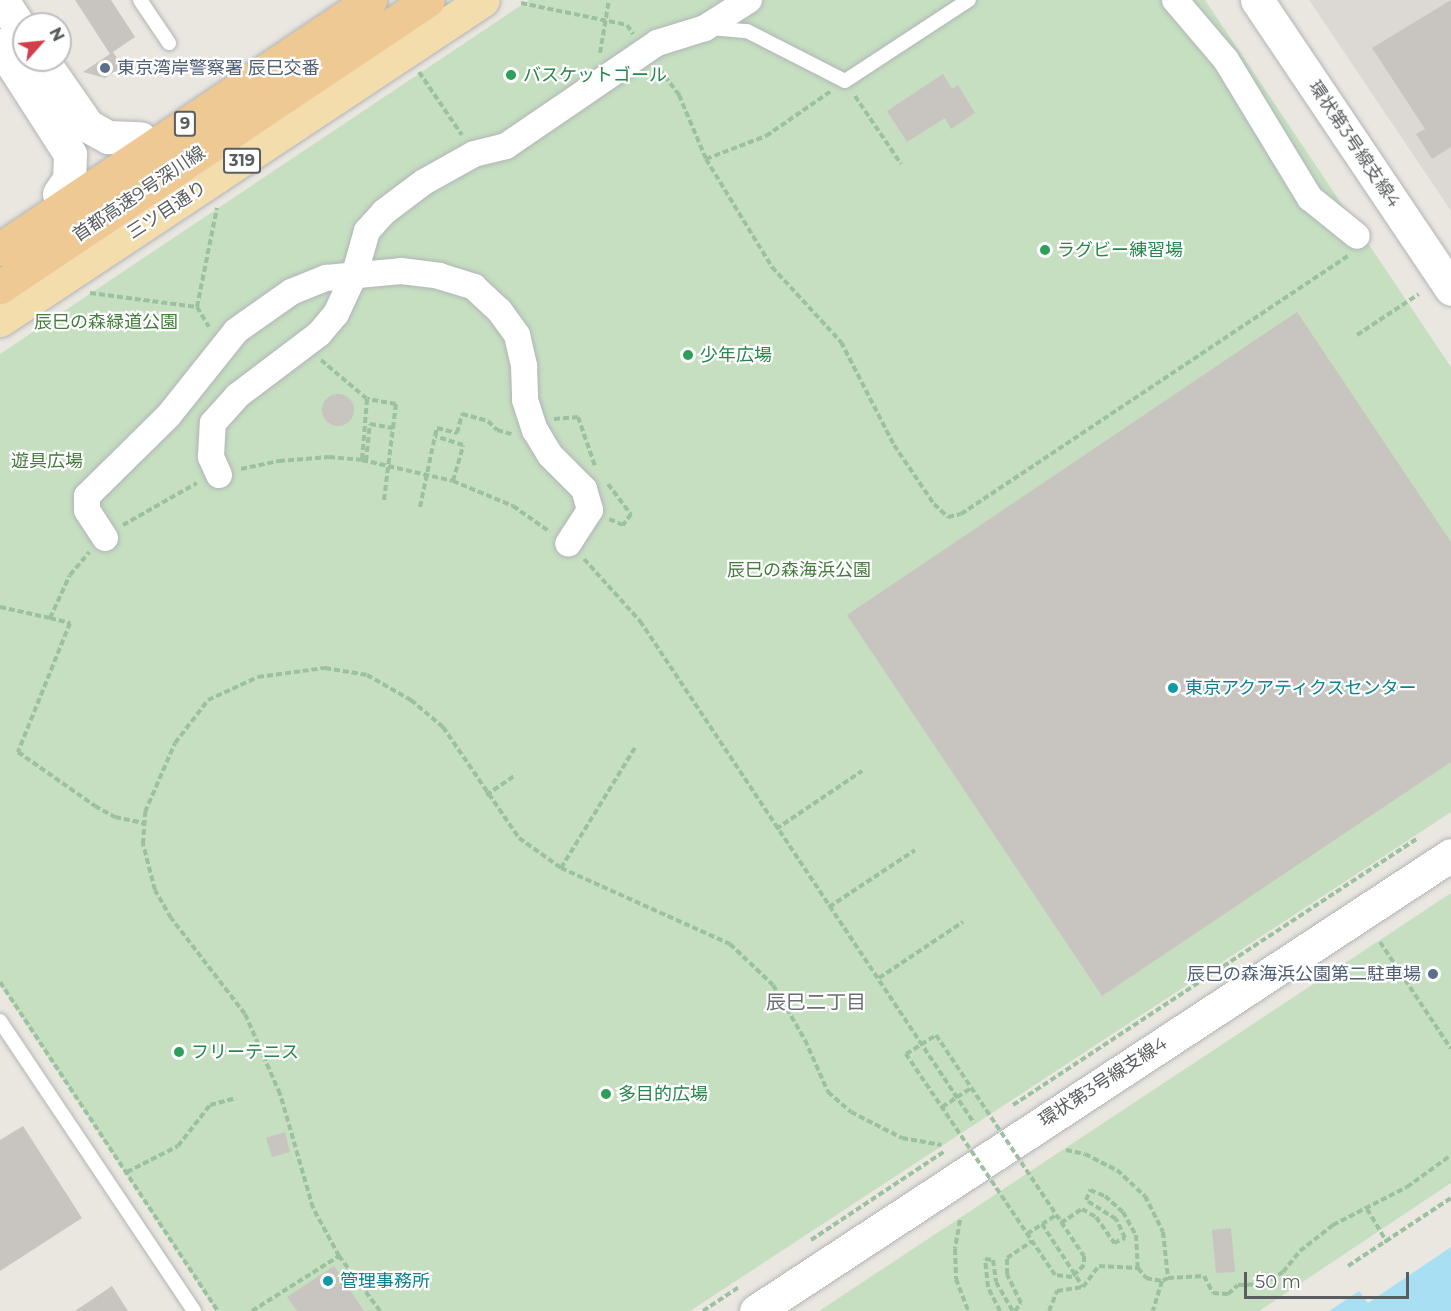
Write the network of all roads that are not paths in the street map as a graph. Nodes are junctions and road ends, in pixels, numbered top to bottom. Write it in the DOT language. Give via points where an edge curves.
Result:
graph roads {
  1 [pos="2,0"];
  2 [pos="140,0"];
  3 [pos="347,0"];
  4 [pos="370,0"];
  5 [pos="412,0"];
  6 [pos="428,0"];
  7 [pos="483,0"];
  8 [pos="748,0"];
  9 [pos="969,0"];
  10 [pos="1175,0"];
  11 [pos="1257,0"];
  12 [pos="12,15"];
  13 [pos="705,28"];
  14 [pos="169,44"];
  15 [pos="0,45"];
  16 [pos="50,72"];
  17 [pos="140,138"];
  18 [pos="58,194"];
  19 [pos="0,233"];
  20 [pos="1357,236"];
  21 [pos="0,249"];
  22 [pos="355,273"];
  23 [pos="0,279"];
  24 [pos="0,287"];
  25 [pos="1451,288"];
  26 [pos="0,320"];
  27 [pos="219,475"];
  28 [pos="105,538"];
  29 [pos="568,544"];
  30 [pos="1451,855"];
  31 [pos="0,1021"];
  32 [pos="749,1298"];
  33 [pos="194,1311"];
  1 -- 12 [label="street"];
  2 -- 14 [label="lane"];
  3 -- 17 [label="main road"];
  4 -- 21 [label="highway, 首都高速9号深川線 / 9"];
  5 -- 23 [label="main road, 三ツ目通り / 319"];
  6 -- 24 [label="highway, 首都高速9号深川線 / 9"];
  7 -- 26 [label="main road, 三ツ目通り / 319"];
  8 -- 13 [label="street"];
  9 -- 13 [label="lane" via="845,81 747,31"];
  10 -- 20 [label="street" via="1226,60 1310,198"];
  11 -- 25 [label="street, 環状第3号線支線4"];
  13 -- 22 [label="street" via="677,34 645,51 506,146 474,154 424,182 384,212 367,231"];
  15 -- 18 [label="street" via="70,154 69,179"];
  16 -- 17 [label="street" via="88,126 108,137"];
  17 -- 18 [label="main road"];
  18 -- 19 [label="main road"];
  22 -- 27 [label="street" via="336,314 304,345 237,396 213,423 211,456"];
  22 -- 28 [label="street" via="326,278 291,292 244,325 223,347 169,416 87,496 87,510"];
  22 -- 29 [label="street" via="402,271 439,276 474,287 499,310 517,335 524,366 525,400 535,430 550,455 584,489 590,510"];
  30 -- 32 [label="street, 環状第3号線支線4"];
  31 -- 33 [label="lane"];
}
